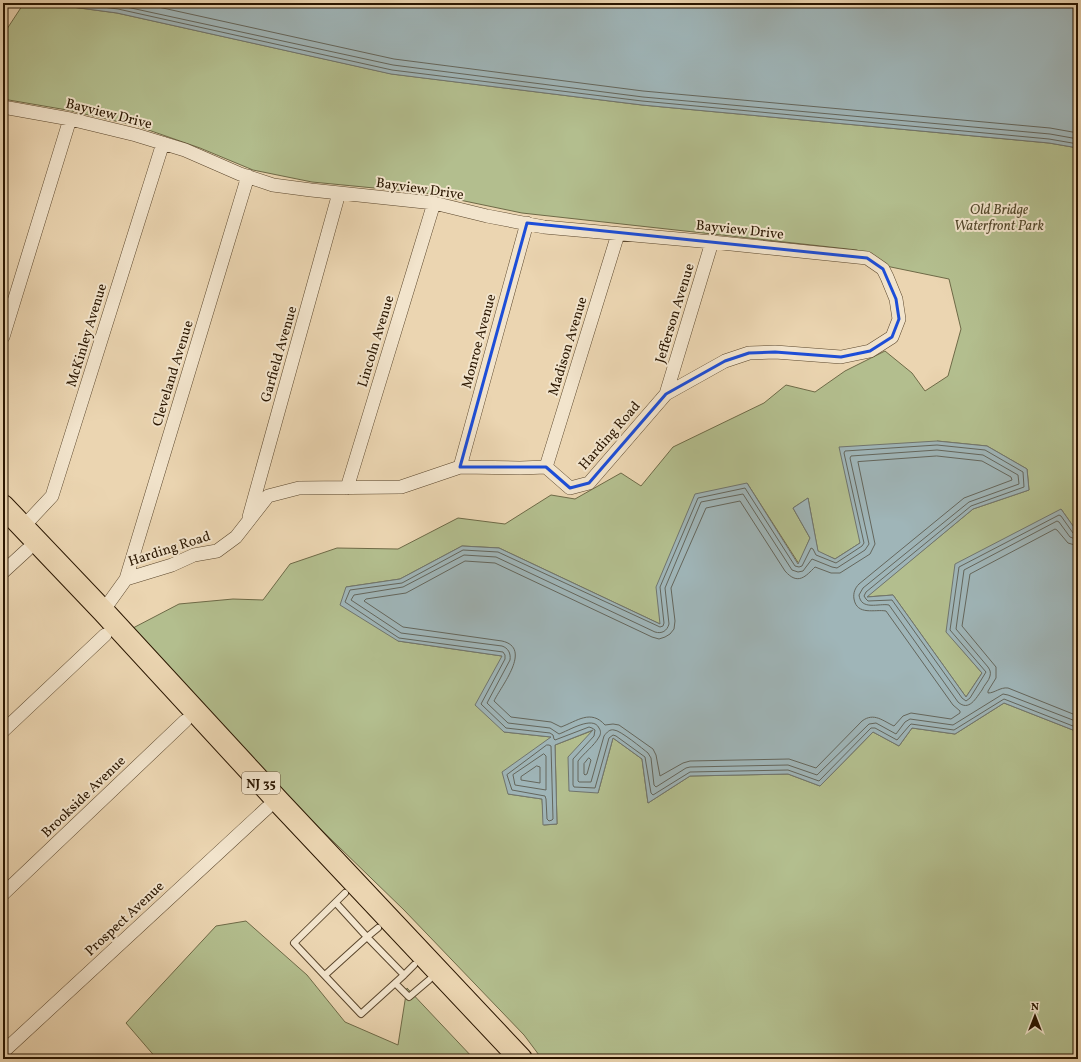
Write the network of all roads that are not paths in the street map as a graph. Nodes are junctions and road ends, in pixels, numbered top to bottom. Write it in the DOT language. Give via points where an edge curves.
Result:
graph roads {
  1 [pos="3,107"];
  2 [pos="70,119"];
  3 [pos="163,143"];
  4 [pos="248,176"];
  5 [pos="339,193"];
  6 [pos="434,203"];
  7 [pos="527,223"];
  8 [pos="618,234"];
  9 [pos="712,242"];
  10 [pos="866,258"];
  11 [pos="3,337"];
  12 [pos="666,394"];
  13 [pos="460,467"];
  14 [pos="546,467"];
  15 [pos="347,488"];
  16 [pos="3,506"];
  17 [pos="247,522"];
  18 [pos="13,526"];
  19 [pos="27,550"];
  20 [pos="3,572"];
  21 [pos="126,579"];
  22 [pos="103,611"];
  23 [pos="105,635"];
  24 [pos="185,721"];
  25 [pos="3,731"];
  26 [pos="267,808"];
  27 [pos="3,894"];
  28 [pos="340,898"];
  29 [pos="373,932"];
  30 [pos="416,974"];
  31 [pos="325,975"];
  32 [pos="395,983"];
  33 [pos="3,1052"];
  34 [pos="504,1059"];
  35 [pos="521,1059"];
  1 -- 2 [label="street, Bayview Drive"];
  2 -- 3 [label="street, Bayview Drive"];
  2 -- 11 [label="street"];
  3 -- 4 [label="street, Bayview Drive"];
  3 -- 18 [label="street, McKinley Avenue" via="52,496"];
  4 -- 5 [label="street, Bayview Drive" via="273,185"];
  4 -- 21 [label="street, Cleveland Avenue"];
  5 -- 6 [label="street, Bayview Drive"];
  5 -- 17 [label="street, Garfield Avenue"];
  6 -- 7 [label="street, Bayview Drive"];
  6 -- 15 [label="street, Lincoln Avenue"];
  7 -- 8 [label="street, Bayview Drive"];
  7 -- 13 [label="street, Monroe Avenue"];
  8 -- 9 [label="street, Bayview Drive"];
  8 -- 14 [label="street, Madison Avenue"];
  9 -- 10 [label="street, Bayview Drive"];
  9 -- 12 [label="street, Jefferson Avenue"];
  10 -- 12 [label="street, Harding Road" via="883,268 896,299 899,319 892,337 870,351 841,357 775,352 749,353 725,361"];
  12 -- 14 [label="street, Harding Road" via="589,483 570,488"];
  13 -- 14 [label="street, Harding Road"];
  13 -- 15 [label="street, Harding Road" via="401,487"];
  15 -- 17 [label="street, Harding Road" via="300,488 268,496"];
  16 -- 18 [label="highway, NJ 35"];
  17 -- 21 [label="street, Harding Road" via="236,537 217,551 194,555 172,565"];
  18 -- 19 [label="highway, NJ 35"];
  18 -- 22 [label="highway, NJ 35"];
  19 -- 20 [label="street"];
  19 -- 23 [label="highway, NJ 35"];
  21 -- 22 [label="street, Harding Road"];
  22 -- 35 [label="highway, NJ 35"];
  23 -- 24 [label="highway, NJ 35"];
  23 -- 25 [label="street"];
  24 -- 26 [label="highway, NJ 35"];
  24 -- 27 [label="street, Brookside Avenue"];
  26 -- 28 [label="highway, NJ 35"];
  26 -- 33 [label="street, Prospect Avenue"];
  28 -- 29 [label="highway, NJ 35"];
  28 -- 31 [label="lane" via="294,943"];
  29 -- 30 [label="highway, NJ 35"];
  29 -- 31 [label="lane"];
  30 -- 32 [label="lane"];
  30 -- 32 [label="lane" via="409,997"];
  30 -- 34 [label="highway, NJ 35"];
  31 -- 32 [label="lane" via="361,1014"];
}
